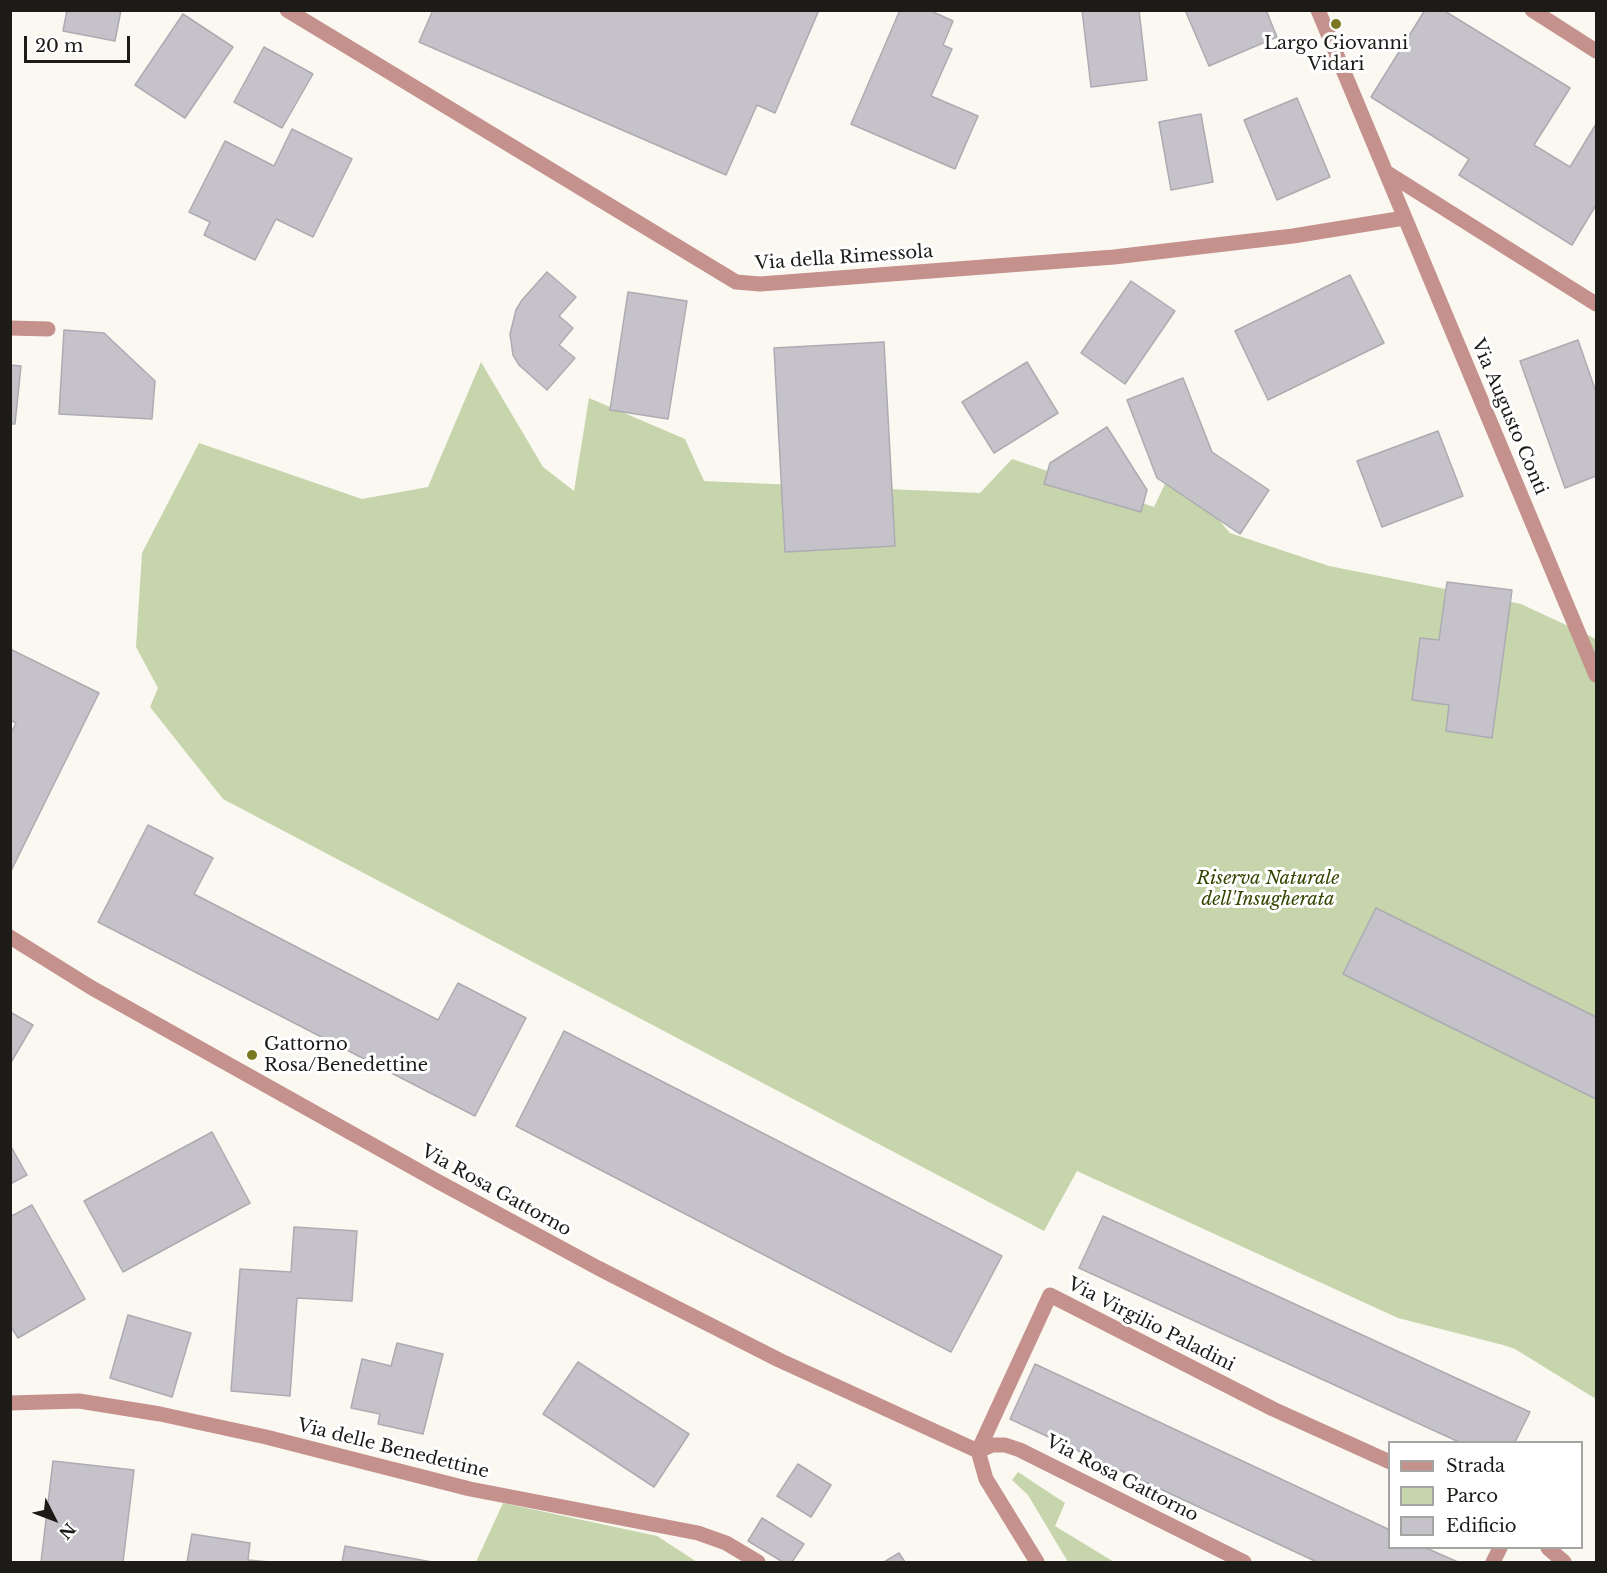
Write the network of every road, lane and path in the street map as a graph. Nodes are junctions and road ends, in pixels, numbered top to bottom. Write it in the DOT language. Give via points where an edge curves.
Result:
graph roads {
  1 [pos="287,10"];
  2 [pos="1318,10"];
  3 [pos="1532,10"];
  4 [pos="1596,51"];
  5 [pos="1386,172"];
  6 [pos="1404,218"];
  7 [pos="1596,304"];
  8 [pos="10,328"];
  9 [pos="48,329"];
  10 [pos="1596,675"];
  11 [pos="10,937"];
  12 [pos="10,1403"];
  13 [pos="978,1451"];
  14 [pos="1388,1462"];
  15 [pos="1500,1549"];
  16 [pos="1549,1549"];
  17 [pos="759,1563"];
  18 [pos="1037,1563"];
  19 [pos="1244,1563"];
  20 [pos="1493,1563"];
  21 [pos="1564,1563"];
  1 -- 6 [label="street, Via della Rimessola" via="736,282 760,284 1114,257 1293,236"];
  2 -- 5 [label="street, Via Augusto Conti"];
  3 -- 4 [label="street"];
  5 -- 6 [label="street, Via Augusto Conti"];
  5 -- 7 [label="street"];
  6 -- 10 [label="street, Via Augusto Conti"];
  8 -- 9 [label="street"];
  11 -- 13 [label="street, Via Rosa Gattorno" via="123,1005 597,1268 779,1360"];
  12 -- 17 [label="street, Via delle Benedettine" via="79,1401 111,1405 266,1437 470,1489 698,1533 726,1543"];
  13 -- 14 [label="street, Via Virgilio Paladini" via="1050,1295 1273,1409"];
  13 -- 18 [label="street" via="986,1479"];
  13 -- 19 [label="street, Via Rosa Gattorno" via="992,1445 1020,1450"];
  15 -- 20 [label="street"];
  16 -- 21 [label="street"];
}
